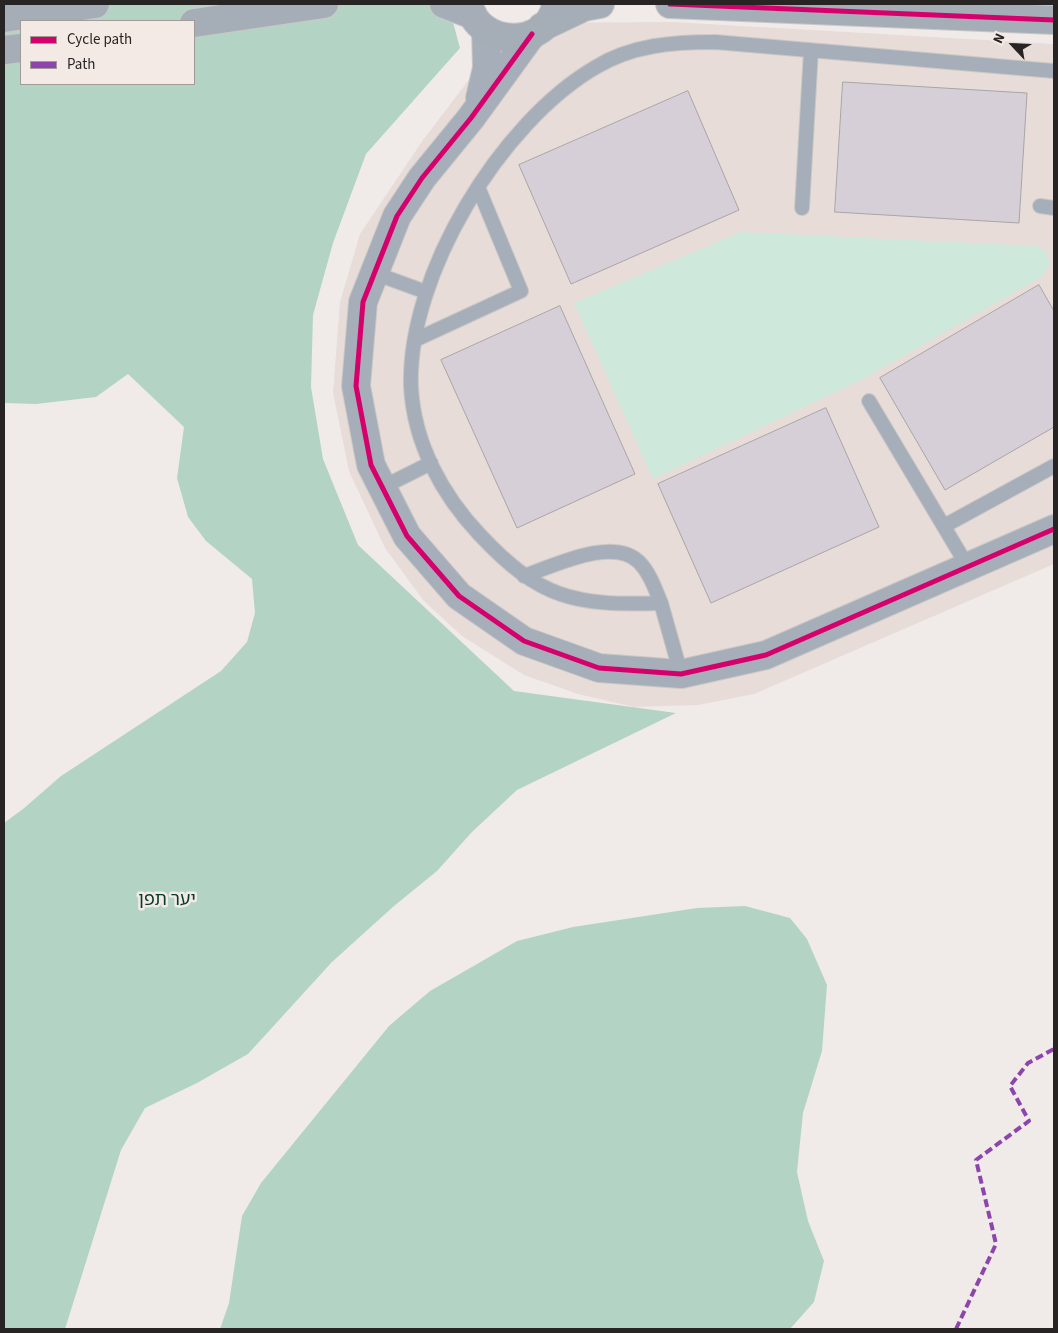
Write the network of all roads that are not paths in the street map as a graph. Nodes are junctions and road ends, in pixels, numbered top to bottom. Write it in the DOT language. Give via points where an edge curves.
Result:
graph roads {
  1 [pos="95,4"];
  2 [pos="324,4"];
  3 [pos="444,4"];
  4 [pos="600,4"];
  5 [pos="670,4"];
  6 [pos="838,4"];
  7 [pos="753,5"];
  8 [pos="894,12"];
  9 [pos="476,16"];
  10 [pos="4,18"];
  11 [pos="1054,20"];
  12 [pos="543,21"];
  13 [pos="195,23"];
  14 [pos="20,48"];
  15 [pos="4,50"];
  16 [pos="811,50"];
  17 [pos="1054,71"];
  18 [pos="478,106"];
  19 [pos="478,187"];
  20 [pos="1040,206"];
  21 [pos="802,208"];
  22 [pos="1054,208"];
  23 [pos="374,273"];
  24 [pos="426,292"];
  25 [pos="415,340"];
  26 [pos="868,401"];
  27 [pos="430,463"];
  28 [pos="1054,466"];
  29 [pos="383,487"];
  30 [pos="944,526"];
  31 [pos="1054,529"];
  32 [pos="968,567"];
  33 [pos="524,576"];
  34 [pos="661,604"];
  35 [pos="681,674"];
  1 -- 10 [label="street"];
  2 -- 13 [label="street"];
  3 -- 9 [label="street"];
  4 -- 12 [label="street"];
  5 -- 7 [label="street"];
  6 -- 8 [label="street"];
  7 -- 8 [label="street"];
  8 -- 11 [label="street"];
  9 -- 12 [label="street" via="498,37 512,39"];
  9 -- 18 [label="street" via="486,68"];
  12 -- 18 [label="street"];
  14 -- 15 [label="street"];
  16 -- 17 [label="lane"];
  16 -- 19 [label="lane" via="706,42 672,42 633,50 597,66 564,87 534,114"];
  16 -- 21 [label="lane"];
  18 -- 23 [label="street" via="397,216"];
  19 -- 24 [label="lane"];
  19 -- 25 [label="lane" via="521,291"];
  20 -- 22 [label="lane"];
  23 -- 24 [label="lane"];
  23 -- 29 [label="street" via="363,302 356,386 371,465"];
  24 -- 25 [label="lane"];
  25 -- 27 [label="lane" via="412,387 415,417"];
  26 -- 30 [label="lane"];
  27 -- 29 [label="lane"];
  27 -- 33 [label="lane" via="451,500 471,526"];
  28 -- 30 [label="lane"];
  29 -- 35 [label="street" via="407,536 459,596 524,641 599,668"];
  30 -- 32 [label="lane"];
  31 -- 32 [label="street"];
  32 -- 35 [label="street" via="766,655"];
  33 -- 34 [label="lane" via="549,591 584,601"];
  33 -- 34 [label="lane" via="592,554 616,551 640,563"];
  34 -- 35 [label="lane"];
}
